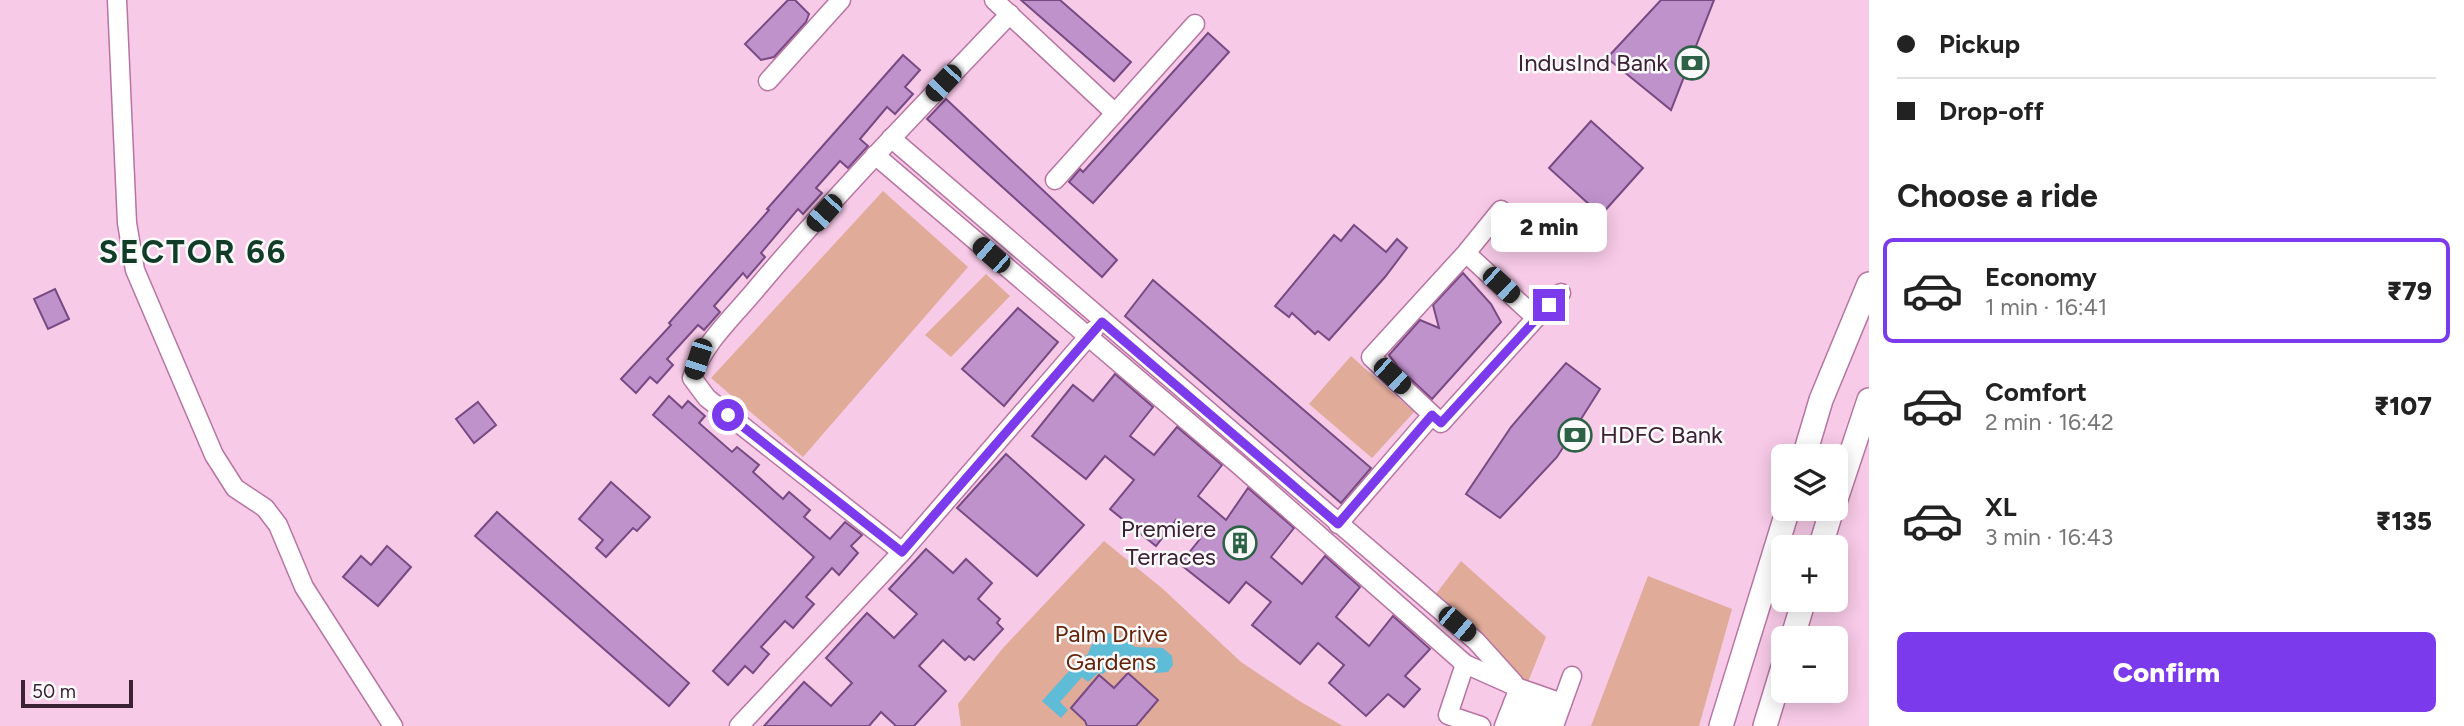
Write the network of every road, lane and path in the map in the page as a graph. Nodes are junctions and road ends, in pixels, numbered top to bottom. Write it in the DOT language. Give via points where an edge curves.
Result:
graph roads {
  1 [pos="117,0"];
  2 [pos="841,0"];
  3 [pos="994,0"];
  4 [pos="1010,14"];
  5 [pos="1195,24"];
  6 [pos="768,80"];
  7 [pos="1115,113"];
  8 [pos="891,138"];
  9 [pos="875,155"];
  10 [pos="1055,180"];
  11 [pos="1501,210"];
  12 [pos="1466,253"];
  13 [pos="1869,284"];
  14 [pos="1561,293"];
  15 [pos="1536,318"];
  16 [pos="1102,322"];
  17 [pos="1088,338"];
  18 [pos="1869,400"];
  19 [pos="1432,415"];
  20 [pos="1808,444"];
  21 [pos="1861,445"];
  22 [pos="1848,473"];
  23 [pos="1784,521"];
  24 [pos="1338,524"];
  25 [pos="902,552"];
  26 [pos="1465,664"];
  27 [pos="1572,676"];
  28 [pos="1772,703"];
  29 [pos="1511,708"];
  30 [pos="1557,716"];
  31 [pos="393,726"];
  32 [pos="739,726"];
  33 [pos="1481,726"];
  34 [pos="1538,726"];
  35 [pos="1721,726"];
  36 [pos="1765,726"];
  1 -- 31 [label="street" via="127,223 135,270 227,478 265,508 278,525 304,587"];
  2 -- 6 [label="street"];
  3 -- 4 [label="street"];
  4 -- 7 [label="street"];
  4 -- 8 [label="street"];
  5 -- 7 [label="street"];
  7 -- 10 [label="street"];
  8 -- 9 [label="street"];
  8 -- 16 [label="street"];
  9 -- 17 [label="street"];
  9 -- 25 [label="street" via="698,359 692,378 707,398"];
  11 -- 12 [label="street"];
  12 -- 15 [label="street"];
  12 -- 19 [label="street" via="1371,357"];
  13 -- 20 [label="main road"];
  14 -- 15 [label="street"];
  15 -- 19 [label="street" via="1441,423"];
  16 -- 17 [label="street"];
  16 -- 24 [label="street"];
  17 -- 25 [label="street"];
  17 -- 26 [label="street"];
  18 -- 21 [label="main road"];
  19 -- 24 [label="street"];
  21 -- 22 [label="main road"];
  23 -- 35 [label="main road"];
  24 -- 29 [label="street" via="1476,641"];
  25 -- 32 [label="street"];
  26 -- 29 [label="street"];
  26 -- 33 [label="street" via="1448,715"];
  27 -- 30 [label="street"];
  28 -- 36 [label="main road"];
  29 -- 30 [label="street"];
  29 -- 34 [label="street"];
}
